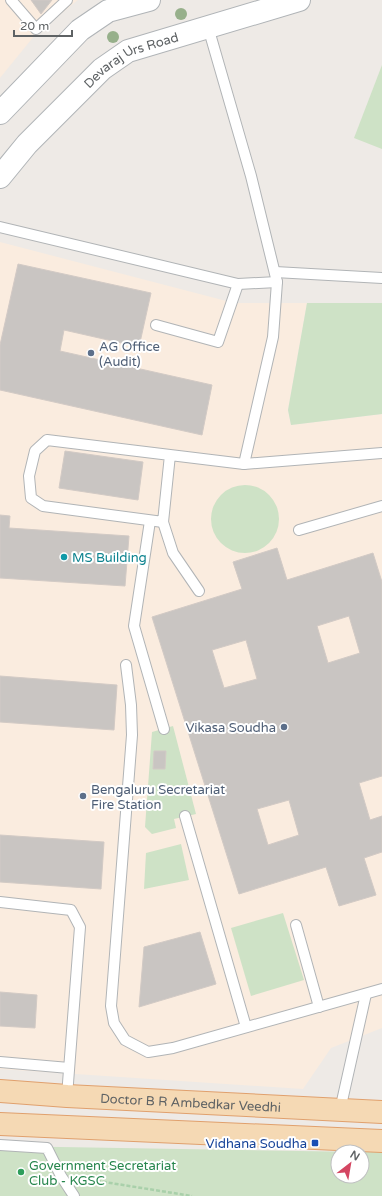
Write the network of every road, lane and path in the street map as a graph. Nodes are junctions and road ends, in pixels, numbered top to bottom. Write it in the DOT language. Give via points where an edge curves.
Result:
graph roads {
  1 [pos="11,0"];
  2 [pos="67,0"];
  3 [pos="149,0"];
  4 [pos="298,0"];
  5 [pos="208,28"];
  6 [pos="0,113"];
  7 [pos="0,177"];
  8 [pos="0,227"];
  9 [pos="276,277"];
  10 [pos="382,278"];
  11 [pos="238,284"];
  12 [pos="156,325"];
  13 [pos="382,453"];
  14 [pos="170,455"];
  15 [pos="244,464"];
  16 [pos="382,506"];
  17 [pos="150,520"];
  18 [pos="162,522"];
  19 [pos="299,530"];
  20 [pos="199,591"];
  21 [pos="126,665"];
  22 [pos="164,729"];
  23 [pos="185,816"];
  24 [pos="0,902"];
  25 [pos="296,924"];
  26 [pos="382,989"];
  27 [pos="366,994"];
  28 [pos="319,1007"];
  29 [pos="246,1027"];
  30 [pos="0,1062"];
  31 [pos="69,1068"];
  32 [pos="0,1091"];
  33 [pos="67,1096"];
  34 [pos="340,1110"];
  35 [pos="382,1112"];
  36 [pos="0,1124"];
  37 [pos="49,1133"];
  38 [pos="382,1140"];
  39 [pos="0,1145"];
  40 [pos="27,1147"];
  41 [pos="61,1176"];
  42 [pos="74,1196"];
  43 [pos="192,1196"];
  1 -- 2 [label="lane" via="36,29"];
  3 -- 6 [label="street" via="108,11 80,30"];
  4 -- 5 [label="street, Devaraj Urs Road"];
  5 -- 7 [label="street, Devaraj Urs Road" via="128,51 102,69 27,144"];
  5 -- 9 [label="lane" via="251,176"];
  8 -- 11 [label="lane"];
  9 -- 10 [label="lane"];
  9 -- 11 [label="lane"];
  9 -- 15 [label="lane" via="273,337"];
  11 -- 12 [label="lane" via="218,342"];
  13 -- 15 [label="lane"];
  14 -- 15 [label="lane"];
  14 -- 17 [label="lane" via="47,440 34,451 29,476 31,498 37,502 44,506"];
  14 -- 18 [label="lane"];
  16 -- 19 [label="lane"];
  17 -- 18 [label="lane"];
  17 -- 22 [label="lane" via="134,626"];
  18 -- 20 [label="lane" via="173,553"];
  21 -- 29 [label="lane" via="132,735 111,1006 114,1023 125,1040 148,1052 173,1048"];
  23 -- 29 [label="lane"];
  24 -- 31 [label="lane" via="71,910 80,927"];
  25 -- 28 [label="lane"];
  26 -- 27 [label="lane"];
  27 -- 28 [label="lane"];
  27 -- 34 [label="lane"];
  28 -- 29 [label="lane"];
  30 -- 31 [label="lane"];
  31 -- 33 [label="lane"];
  32 -- 33 [label="main road, Doctor B R Ambedkar Veedhi"];
  33 -- 34 [label="main road, Doctor B R Ambedkar Veedhi"];
  34 -- 35 [label="main road, Doctor B R Ambedkar Veedhi"];
  36 -- 37 [label="main road"];
  37 -- 38 [label="main road"];
  37 -- 40 [label="lane"];
  39 -- 40 [label="lane"];
  40 -- 41 [label="lane" via="47,1148"];
  41 -- 42 [label="lane"];
  41 -- 43 [label="path" via="127,1184"];
}
